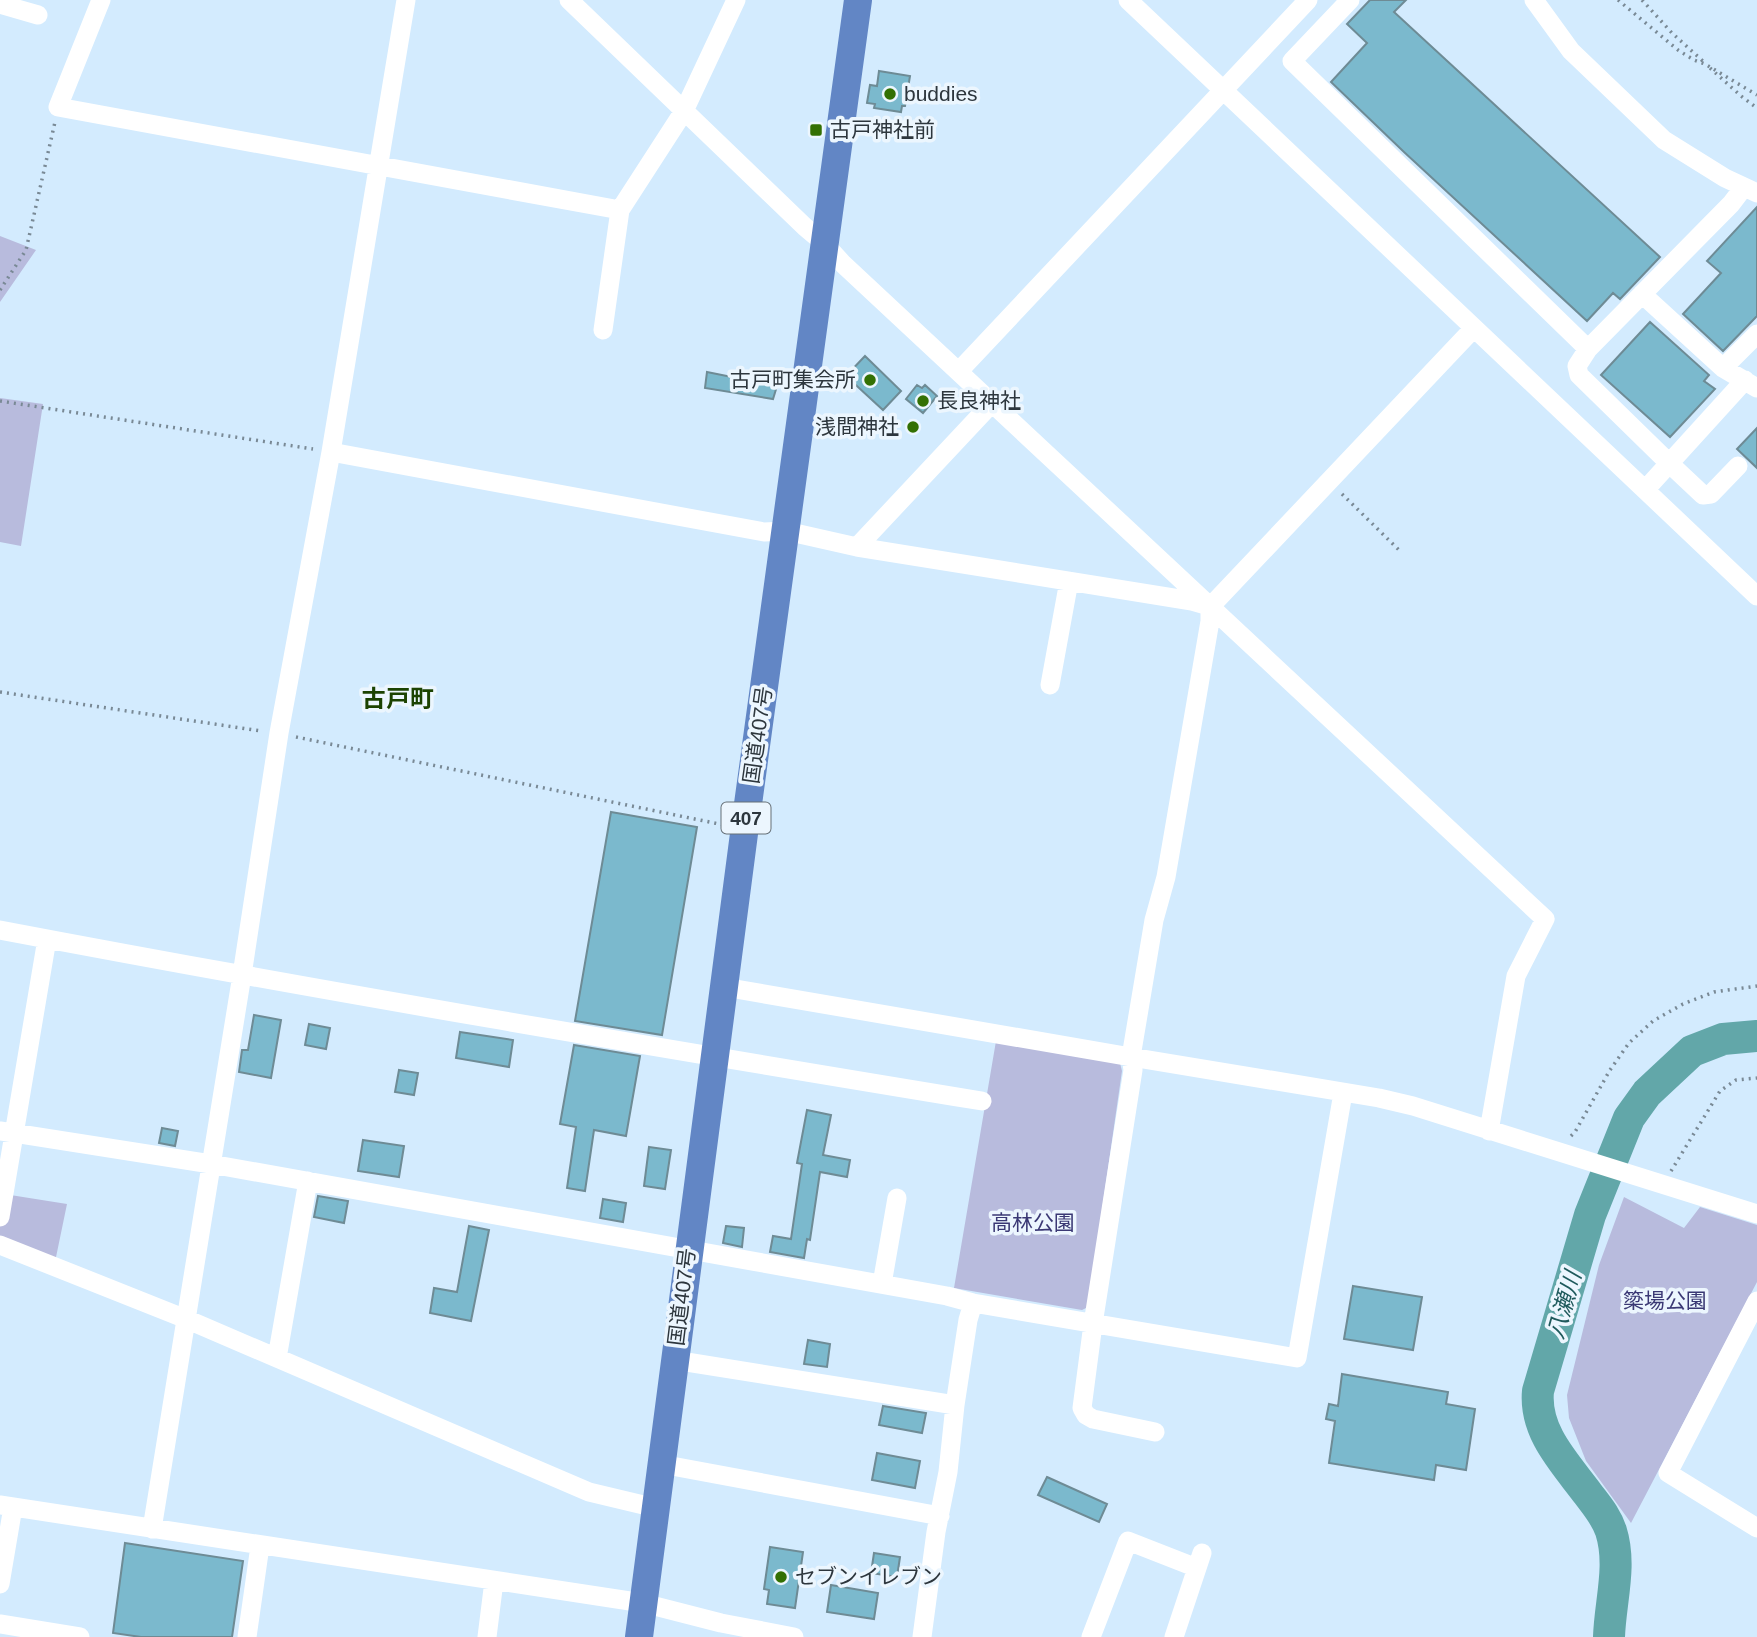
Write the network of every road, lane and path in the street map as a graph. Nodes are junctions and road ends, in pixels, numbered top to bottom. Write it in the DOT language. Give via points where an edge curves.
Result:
graph roads {
  1 [pos="101,0"];
  2 [pos="406,0"];
  3 [pos="569,0"];
  4 [pos="736,0"];
  5 [pos="858,0"];
  6 [pos="1128,0"];
  7 [pos="1308,0"];
  8 [pos="1350,0"];
  9 [pos="1534,0"];
  10 [pos="1618,0"];
  11 [pos="1642,0"];
  12 [pos="0,4"];
  13 [pos="38,15"];
  14 [pos="1705,64"];
  15 [pos="1222,90"];
  16 [pos="1757,94"];
  17 [pos="58,107"];
  18 [pos="1757,108"];
  19 [pos="684,111"];
  20 [pos="378,165"];
  21 [pos="1750,190"];
  22 [pos="620,210"];
  23 [pos="824,243"];
  24 [pos="0,290"];
  25 [pos="1642,294"];
  26 [pos="1474,328"];
  27 [pos="603,330"];
  28 [pos="1757,334"];
  29 [pos="1588,348"];
  30 [pos="1723,368"];
  31 [pos="959,371"];
  32 [pos="1751,384"];
  33 [pos="0,401"];
  34 [pos="992,403"];
  35 [pos="331,452"];
  36 [pos="1670,464"];
  37 [pos="1738,466"];
  38 [pos="1329,481"];
  39 [pos="1645,490"];
  40 [pos="786,531"];
  41 [pos="857,547"];
  42 [pos="1401,551"];
  43 [pos="1069,581"];
  44 [pos="1757,596"];
  45 [pos="1210,607"];
  46 [pos="1050,685"];
  47 [pos="0,691"];
  48 [pos="279,733"];
  49 [pos="745,826"];
  50 [pos="0,930"];
  51 [pos="47,939"];
  52 [pos="242,975"];
  53 [pos="724,986"];
  54 [pos="1757,986"];
  55 [pos="715,1057"];
  56 [pos="1131,1058"];
  57 [pos="1757,1078"];
  58 [pos="1343,1093"];
  59 [pos="982,1101"];
  60 [pos="1489,1131"];
  61 [pos="7,1133"];
  62 [pos="1567,1140"];
  63 [pos="211,1164"];
  64 [pos="1670,1174"];
  65 [pos="308,1181"];
  66 [pos="897,1198"];
  67 [pos="1757,1214"];
  68 [pos="0,1217"];
  69 [pos="0,1245"];
  70 [pos="688,1250"];
  71 [pos="881,1284"];
  72 [pos="1757,1301"];
  73 [pos="973,1303"];
  74 [pos="186,1319"];
  75 [pos="1093,1324"];
  76 [pos="276,1358"];
  77 [pos="674,1360"];
  78 [pos="954,1405"];
  79 [pos="1155,1432"];
  80 [pos="661,1464"];
  81 [pos="6,1506"];
  82 [pos="656,1508"];
  83 [pos="940,1516"];
  84 [pos="1757,1528"];
  85 [pos="152,1529"];
  86 [pos="261,1546"];
  87 [pos="494,1581"];
  88 [pos="0,1584"];
  89 [pos="643,1603"];
  90 [pos="0,1624"];
  91 [pos="80,1637"];
  92 [pos="247,1637"];
  93 [pos="487,1637"];
  94 [pos="639,1637"];
  95 [pos="794,1637"];
  96 [pos="922,1637"];
  97 [pos="1091,1637"];
  98 [pos="1174,1637"];
  1 -- 17 [label="street"];
  2 -- 20 [label="street"];
  3 -- 19 [label="street"];
  4 -- 19 [label="street"];
  5 -- 23 [label="highway, 国道407号 / 407"];
  6 -- 15 [label="street"];
  7 -- 15 [label="street"];
  8 -- 29 [label="street" via="1292,61"];
  9 -- 21 [label="street" via="1571,51 1664,140"];
  10 -- 14 [label="path" via="1678,50"];
  11 -- 14 [label="path"];
  12 -- 13 [label="street"];
  14 -- 16 [label="path"];
  14 -- 18 [label="path"];
  15 -- 26 [label="street"];
  15 -- 31 [label="street"];
  17 -- 20 [label="street"];
  17 -- 24 [label="path" via="26,250"];
  19 -- 22 [label="street"];
  19 -- 23 [label="street"];
  20 -- 22 [label="street"];
  20 -- 35 [label="street"];
  21 -- 25 [label="street"];
  22 -- 27 [label="street"];
  23 -- 31 [label="street"];
  23 -- 40 [label="highway, 国道407号 / 407"];
  25 -- 29 [label="street"];
  25 -- 30 [label="street"];
  26 -- 38 [label="street"];
  26 -- 39 [label="street"];
  28 -- 30 [label="street"];
  29 -- 36 [label="street" via="1577,366 1579,375"];
  30 -- 32 [label="street"];
  31 -- 34 [label="street"];
  32 -- 36 [label="street"];
  33 -- 35 [label="path"];
  34 -- 41 [label="street"];
  34 -- 45 [label="street"];
  35 -- 40 [label="street" via="764,532"];
  35 -- 48 [label="street"];
  36 -- 37 [label="street" via="1703,495 1711,494"];
  36 -- 39 [label="street"];
  38 -- 42 [label="path"];
  38 -- 45 [label="street"];
  39 -- 44 [label="street"];
  40 -- 41 [label="street"];
  40 -- 49 [label="highway, 国道407号 / 407"];
  41 -- 43 [label="street"];
  43 -- 45 [label="street"];
  43 -- 46 [label="street"];
  45 -- 56 [label="street"];
  45 -- 60 [label="street" via="1545,919 1516,976"];
  47 -- 48 [label="path"];
  48 -- 49 [label="path"];
  48 -- 52 [label="street"];
  49 -- 53 [label="highway, 国道407号 / 407"];
  50 -- 51 [label="street"];
  51 -- 52 [label="street"];
  51 -- 61 [label="street"];
  52 -- 55 [label="street"];
  52 -- 63 [label="street"];
  53 -- 55 [label="highway, 国道407号 / 407"];
  53 -- 56 [label="street"];
  54 -- 62 [label="path" via="1713,992 1653,1021 1629,1043"];
  55 -- 59 [label="street"];
  55 -- 70 [label="highway, 国道407号 / 407"];
  56 -- 58 [label="street"];
  56 -- 75 [label="street" via="1133,1070"];
  57 -- 64 [label="path" via="1736,1080 1720,1091"];
  58 -- 60 [label="street" via="1413,1106"];
  58 -- 75 [label="street" via="1297,1358"];
  60 -- 67 [label="street"];
  61 -- 63 [label="street"];
  61 -- 68 [label="street"];
  63 -- 65 [label="street"];
  63 -- 74 [label="street"];
  65 -- 70 [label="street"];
  65 -- 76 [label="street"];
  66 -- 71 [label="street"];
  69 -- 74 [label="street"];
  70 -- 71 [label="street"];
  70 -- 77 [label="highway, 国道407号 / 407"];
  71 -- 73 [label="street"];
  72 -- 84 [label="street" via="1668,1473"];
  73 -- 75 [label="street"];
  73 -- 78 [label="street"];
  74 -- 76 [label="street"];
  74 -- 85 [label="street"];
  75 -- 79 [label="street" via="1082,1408 1086,1415"];
  76 -- 82 [label="street" via="589,1492"];
  77 -- 78 [label="street"];
  77 -- 80 [label="highway, 国道407号 / 407"];
  78 -- 83 [label="street"];
  80 -- 82 [label="highway, 国道407号 / 407"];
  80 -- 83 [label="street"];
  81 -- 85 [label="street"];
  81 -- 88 [label="street"];
  82 -- 89 [label="highway, 国道407号 / 407"];
  83 -- 96 [label="street"];
  85 -- 86 [label="street"];
  86 -- 87 [label="street"];
  86 -- 92 [label="street"];
  87 -- 89 [label="street"];
  87 -- 93 [label="street"];
  89 -- 94 [label="highway, 国道407号 / 407"];
  89 -- 95 [label="street"];
  90 -- 91 [label="street"];
  97 -- 98 [label="street" via="1128,1541 1199,1560"];
}
